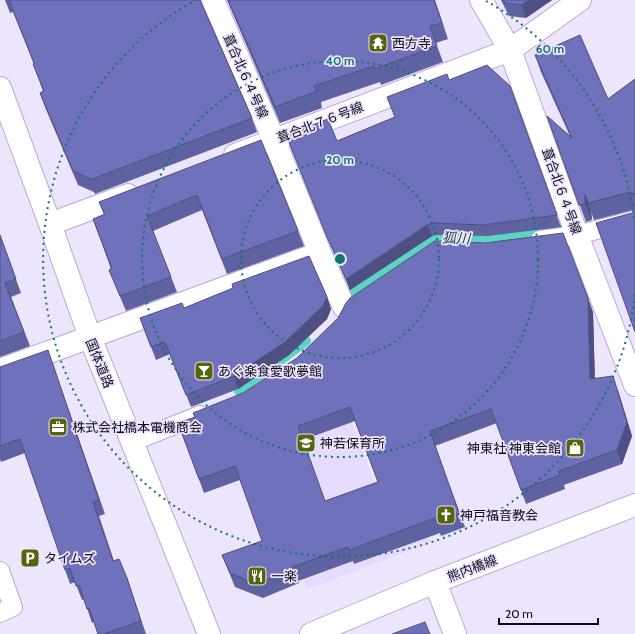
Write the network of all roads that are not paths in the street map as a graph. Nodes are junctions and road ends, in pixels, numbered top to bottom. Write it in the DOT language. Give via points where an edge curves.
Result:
graph roads {
  1 [pos="213,0"];
  2 [pos="481,0"];
  3 [pos="580,0"];
  4 [pos="510,50"];
  5 [pos="0,88"];
  6 [pos="274,140"];
  7 [pos="215,162"];
  8 [pos="147,187"];
  9 [pos="635,220"];
  10 [pos="50,224"];
  11 [pos="578,235"];
  12 [pos="526,242"];
  13 [pos="320,253"];
  14 [pos="345,310"];
  15 [pos="90,337"];
  16 [pos="0,370"];
  17 [pos="635,385"];
  18 [pos="213,410"];
  19 [pos="132,442"];
  20 [pos="635,505"];
  21 [pos="0,571"];
  22 [pos="435,582"];
  23 [pos="0,612"];
  24 [pos="209,634"];
  25 [pos="311,634"];
  26 [pos="455,634"];
  1 -- 6 [label="street, 葺合北６４号線"];
  2 -- 4 [label="street, 葺合北６４号線"];
  3 -- 4 [label="street, 葺合北７６号線"];
  4 -- 6 [label="street, 葺合北７６号線"];
  4 -- 11 [label="street, 葺合北６４号線"];
  5 -- 10 [label="street, 国体道路"];
  6 -- 7 [label="street, 葺合北７６号線"];
  6 -- 13 [label="street, 葺合北６４号線"];
  8 -- 10 [label="street"];
  9 -- 11 [label="lane"];
  10 -- 15 [label="street, 国体道路"];
  11 -- 12 [label="lane"];
  11 -- 17 [label="street, 葺合北６４号線"];
  13 -- 14 [label="street, 葺合北６４号線"];
  13 -- 15 [label="street"];
  15 -- 16 [label="street"];
  15 -- 19 [label="street, 国体道路"];
  18 -- 19 [label="lane"];
  19 -- 24 [label="street, 国体道路"];
  20 -- 22 [label="street, 熊内橋線"];
  21 -- 23 [label="lane" via="13,607"];
  22 -- 25 [label="street, 熊内橋線"];
  22 -- 26 [label="street"];
}
